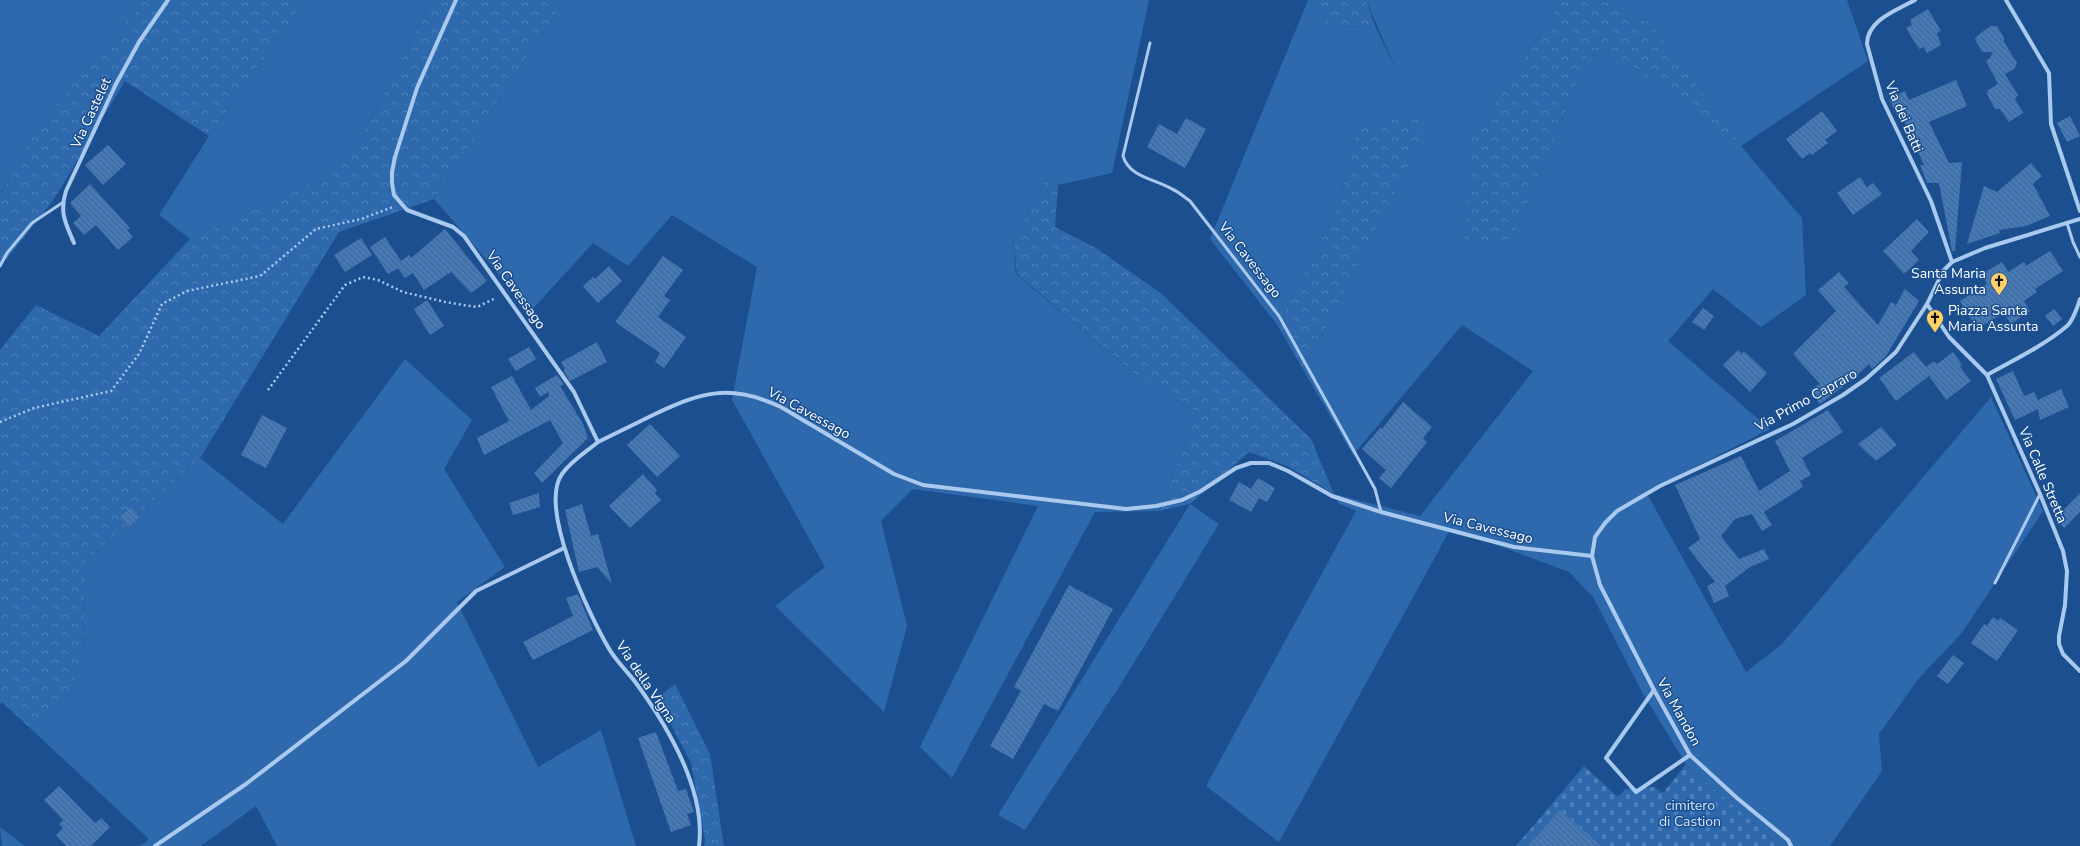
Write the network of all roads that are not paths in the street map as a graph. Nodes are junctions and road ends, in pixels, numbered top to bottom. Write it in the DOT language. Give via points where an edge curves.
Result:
graph roads {
  1 [pos="168,0"];
  2 [pos="456,0"];
  3 [pos="1916,0"];
  4 [pos="2006,0"];
  5 [pos="1150,43"];
  6 [pos="62,203"];
  7 [pos="2080,211"];
  8 [pos="2080,219"];
  9 [pos="2067,223"];
  10 [pos="74,243"];
  11 [pos="2080,257"];
  12 [pos="1952,262"];
  13 [pos="0,266"];
  14 [pos="2080,299"];
  15 [pos="1926,304"];
  16 [pos="1987,375"];
  17 [pos="598,442"];
  18 [pos="2040,494"];
  19 [pos="1381,512"];
  20 [pos="564,548"];
  21 [pos="1592,556"];
  22 [pos="1995,583"];
  23 [pos="2080,670"];
  24 [pos="1654,690"];
  25 [pos="1690,755"];
  26 [pos="155,846"];
  27 [pos="699,846"];
  28 [pos="1791,846"];
  1 -- 6 [label="street, Via Castelet" via="139,42 116,84"];
  2 -- 17 [label="street, Via Cavessago" via="417,88 395,158 392,172 394,195 407,210 459,231 574,392"];
  3 -- 12 [label="street, Via dei Batti" via="1873,26 1867,37 1867,44 1884,104 1933,206"];
  4 -- 7 [label="street" via="2049,73 2051,124"];
  5 -- 19 [label="lane, Via Cavessago" via="1123,156 1125,164 1135,173 1173,189 1190,201 1279,316 1375,490"];
  6 -- 10 [label="street" via="63,214"];
  6 -- 13 [label="lane" via="32,223 7,253"];
  8 -- 9 [label="street, Via Primo Capraro"];
  9 -- 11 [label="lane" via="2072,242"];
  9 -- 12 [label="street, Via Primo Capraro" via="1985,248"];
  12 -- 15 [label="street, Via Primo Capraro" via="1938,278"];
  14 -- 16 [label="street" via="2068,326"];
  15 -- 16 [label="street, Via Calle Stretta" via="1949,337"];
  15 -- 21 [label="street, Via Primo Capraro" via="1896,352 1866,379 1792,424 1660,486 1617,510 1599,530"];
  16 -- 18 [label="street, Via Calle Stretta"];
  17 -- 19 [label="street, Via Cavessago" via="699,395 738,393 780,407 901,477 939,489 1140,509 1187,498 1201,492 1236,468 1260,462 1278,466 1332,496"];
  17 -- 20 [label="street, Via della Vigna" via="561,474 556,489 557,522"];
  18 -- 22 [label="lane"];
  18 -- 23 [label="street, Via Calle Stretta" via="2063,551 2067,570 2059,644 2063,654"];
  19 -- 21 [label="street, Via Cavessago" via="1514,547"];
  20 -- 26 [label="street" via="476,591 406,661 246,784"];
  20 -- 27 [label="street, Via della Vigna" via="608,648 656,713 685,768 697,801"];
  21 -- 24 [label="street, Via Mandon" via="1600,585"];
  24 -- 25 [label="street, Via Mandon"];
  24 -- 25 [label="street" via="1606,758 1636,792"];
  25 -- 28 [label="street, Via Mandon" via="1788,840"];
}
